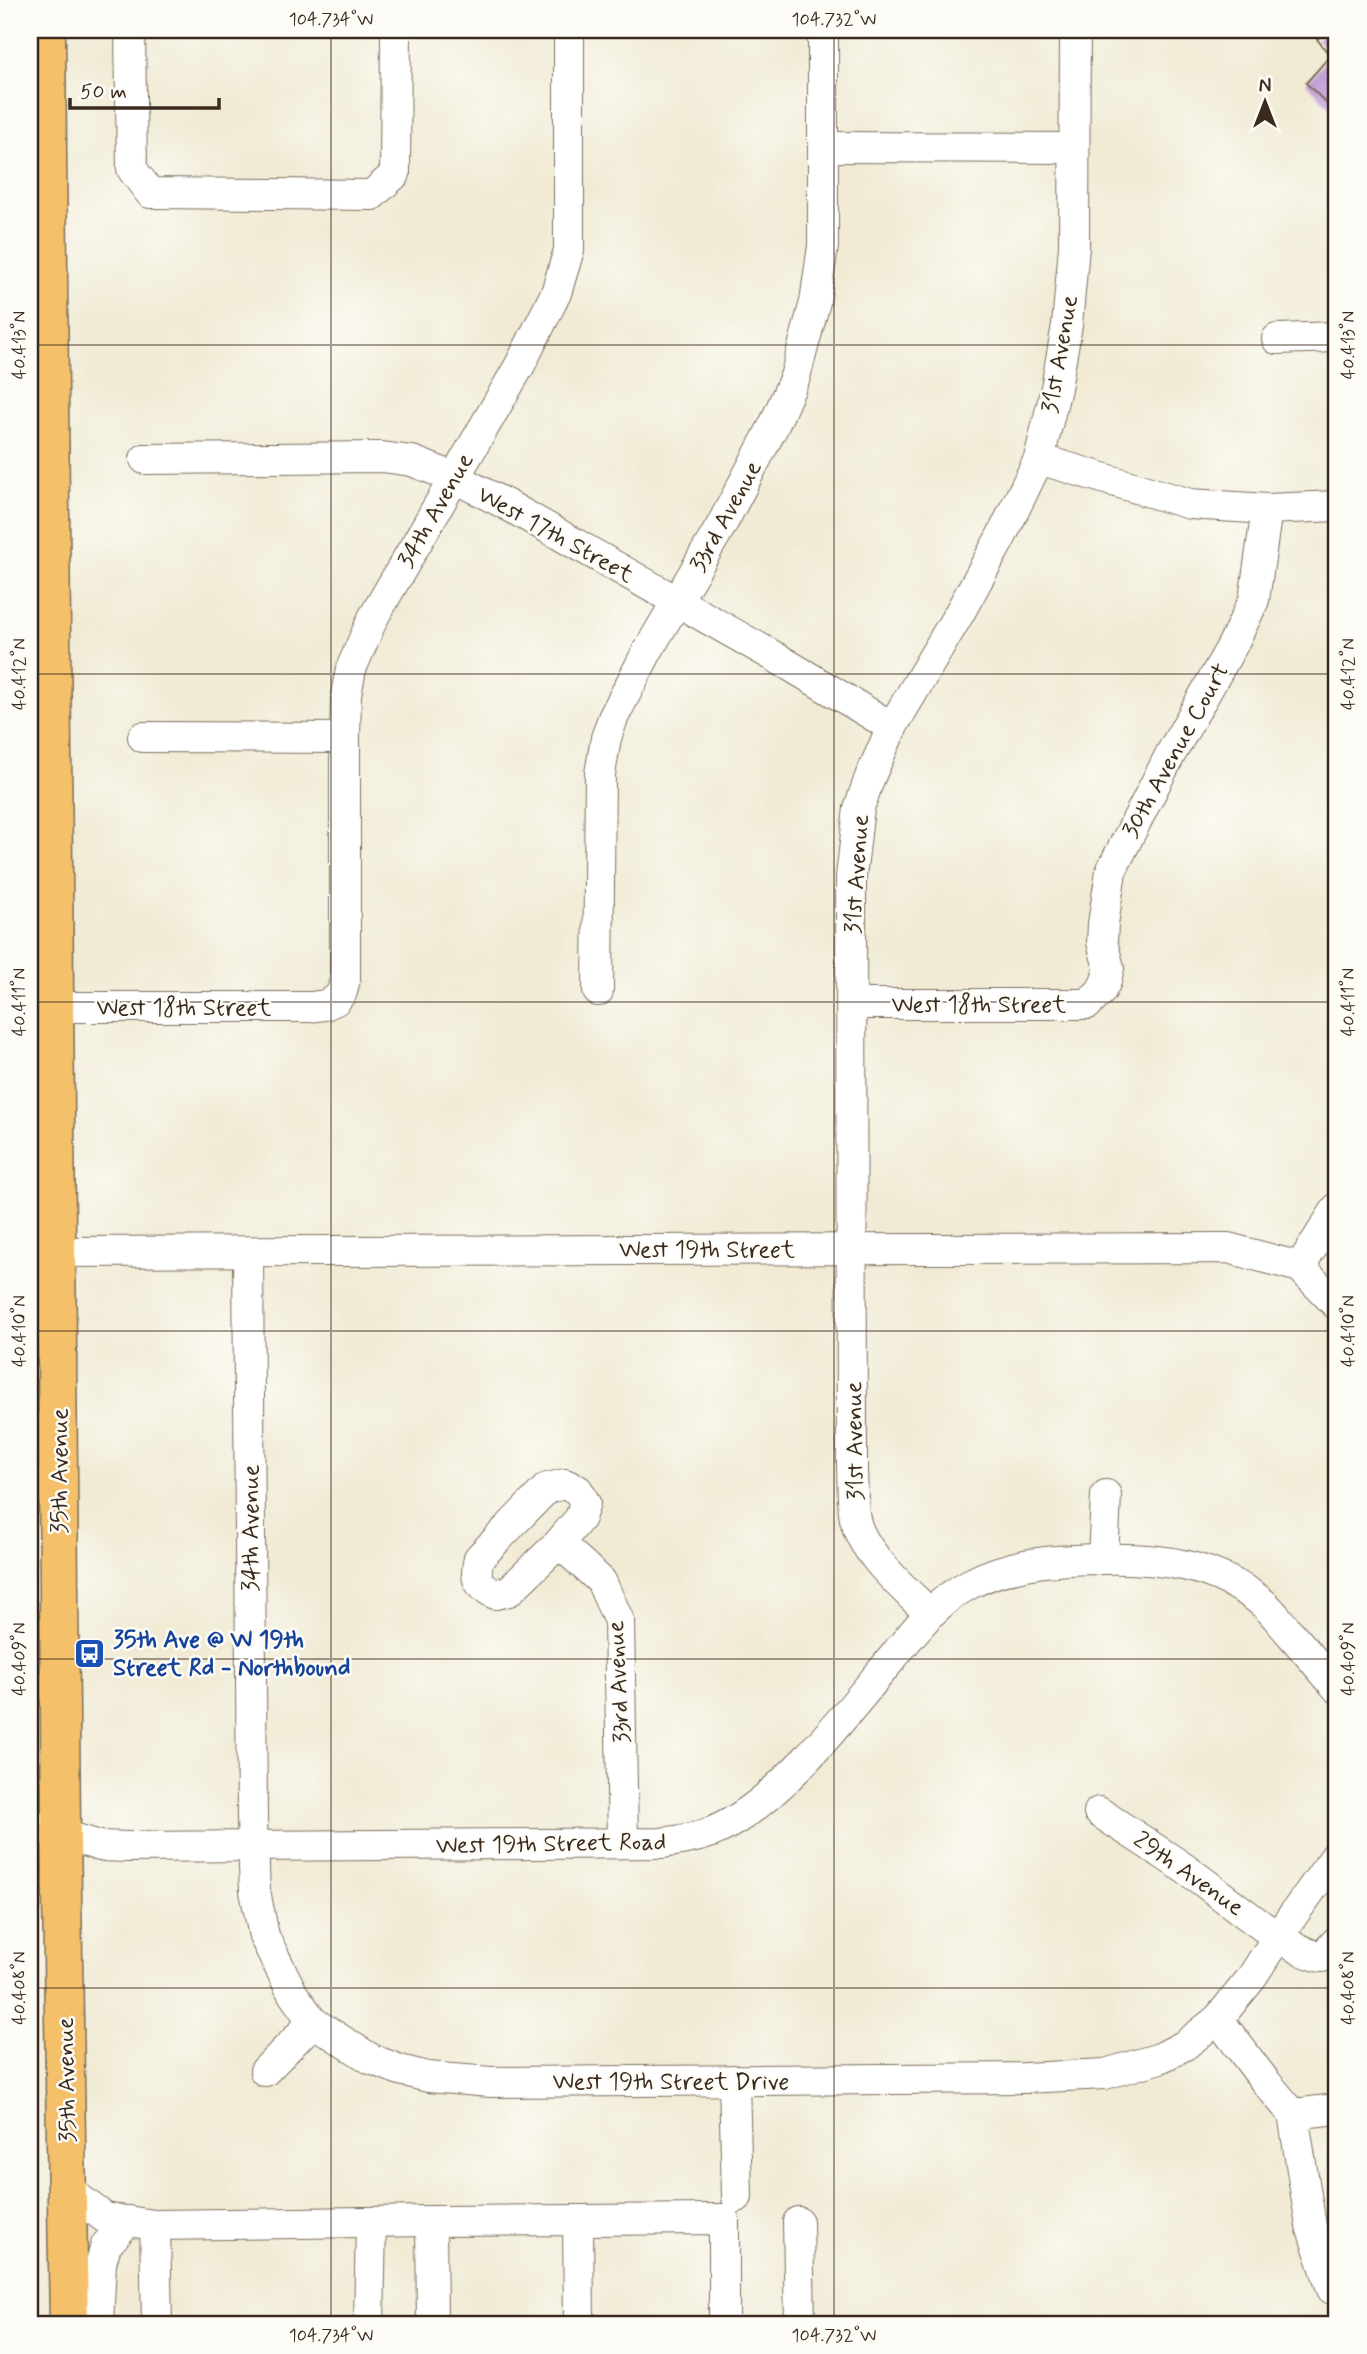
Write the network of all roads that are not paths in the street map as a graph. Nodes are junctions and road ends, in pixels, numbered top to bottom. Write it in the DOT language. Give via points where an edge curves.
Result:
graph roads {
  1 [pos="46,30"];
  2 [pos="130,30"];
  3 [pos="397,30"];
  4 [pos="569,30"];
  5 [pos="823,30"];
  6 [pos="1075,30"];
  7 [pos="824,147"];
  8 [pos="1074,148"];
  9 [pos="1337,337"];
  10 [pos="1277,338"];
  11 [pos="145,459"];
  12 [pos="1039,459"];
  13 [pos="453,477"];
  14 [pos="50,484"];
  15 [pos="1337,506"];
  16 [pos="1267,509"];
  17 [pos="30,532"];
  18 [pos="41,574"];
  19 [pos="677,603"];
  20 [pos="892,727"];
  21 [pos="143,737"];
  22 [pos="345,738"];
  23 [pos="598,991"];
  24 [pos="1101,991"];
  25 [pos="336,1000"];
  26 [pos="852,1004"];
  27 [pos="43,1007"];
  28 [pos="1337,1208"];
  29 [pos="852,1249"];
  30 [pos="58,1252"];
  31 [pos="248,1252"];
  32 [pos="1300,1267"];
  33 [pos="1337,1306"];
  34 [pos="1106,1495"];
  35 [pos="559,1544"];
  36 [pos="1103,1559"];
  37 [pos="929,1613"];
  38 [pos="1337,1688"];
  39 [pos="1099,1812"];
  40 [pos="46,1829"];
  41 [pos="623,1842"];
  42 [pos="253,1846"];
  43 [pos="1337,1854"];
  44 [pos="1278,1936"];
  45 [pos="1337,1941"];
  46 [pos="1218,2019"];
  47 [pos="313,2022"];
  48 [pos="265,2071"];
  49 [pos="734,2080"];
  50 [pos="1337,2109"];
  51 [pos="1293,2114"];
  52 [pos="68,2190"];
  53 [pos="737,2197"];
  54 [pos="578,2220"];
  55 [pos="431,2221"];
  56 [pos="371,2222"];
  57 [pos="798,2222"];
  58 [pos="141,2223"];
  59 [pos="1332,2289"];
  60 [pos="69,2324"];
  61 [pos="98,2324"];
  62 [pos="157,2324"];
  63 [pos="369,2324"];
  64 [pos="432,2324"];
  65 [pos="579,2324"];
  66 [pos="724,2324"];
  67 [pos="800,2324"];
  1 -- 14 [label="main road, 35th Avenue"];
  2 -- 3 [label="street" via="132,169 150,193 372,195 395,174"];
  4 -- 13 [label="street, 34th Avenue" via="569,250 556,293 520,365"];
  5 -- 7 [label="street, 33rd Avenue"];
  6 -- 8 [label="street, 31st Avenue"];
  7 -- 8 [label="street"];
  7 -- 19 [label="street, 33rd Avenue" via="823,246 815,302 795,377 774,425"];
  8 -- 12 [label="street, 31st Avenue" via="1068,325"];
  9 -- 10 [label="street"];
  11 -- 13 [label="street, West 17th Street" via="382,457 412,461"];
  12 -- 16 [label="street" via="1189,505"];
  12 -- 20 [label="street, 31st Avenue" via="960,612"];
  13 -- 19 [label="street, West 17th Street"];
  13 -- 22 [label="street, 34th Avenue" via="361,643 348,682"];
  14 -- 17 [label="street"];
  14 -- 18 [label="main road, 35th Avenue"];
  15 -- 16 [label="street"];
  16 -- 24 [label="street, 30th Avenue Court" via="1254,600 1111,871 1102,942 1109,968"];
  18 -- 27 [label="main road, 35th Avenue" via="52,828"];
  19 -- 20 [label="street, West 17th Street"];
  19 -- 23 [label="street, 33rd Avenue" via="647,652 606,738 600,774"];
  20 -- 26 [label="street, 31st Avenue" via="859,808 851,877"];
  21 -- 22 [label="street"];
  22 -- 25 [label="street, 34th Avenue" via="346,953 345,979"];
  24 -- 26 [label="street, West 18th Street" via="1088,1004"];
  25 -- 27 [label="street, West 18th Street" via="310,1007"];
  26 -- 29 [label="street, 31st Avenue"];
  27 -- 30 [label="main road, 35th Avenue"];
  28 -- 32 [label="street"];
  29 -- 31 [label="street, West 19th Street"];
  29 -- 32 [label="street, West 19th Street" via="1228,1248"];
  29 -- 37 [label="street, 31st Avenue" via="855,1519 862,1539"];
  30 -- 31 [label="street, West 19th Street"];
  30 -- 40 [label="main road, 35th Avenue"];
  31 -- 42 [label="street, 34th Avenue"];
  32 -- 33 [label="street"];
  34 -- 36 [label="street"];
  35 -- 41 [label="street, 33rd Avenue" via="601,1581 619,1621"];
  36 -- 37 [label="street, West 19th Street Road" via="1039,1561 1012,1567 970,1584"];
  36 -- 38 [label="street, West 19th Street Road" via="1174,1562 1233,1582 1266,1605"];
  37 -- 41 [label="street, West 19th Street Road" via="798,1767 756,1806 711,1833 669,1842"];
  39 -- 44 [label="street, 29th Avenue"];
  40 -- 42 [label="street, West 19th Street Road" via="105,1846"];
  40 -- 52 [label="main road, 35th Avenue"];
  41 -- 42 [label="street, West 19th Street Road"];
  42 -- 47 [label="street, West 19th Street Drive" via="264,1936 293,1994"];
  43 -- 44 [label="street"];
  44 -- 45 [label="street, 29th Avenue" via="1303,1952 1322,1957"];
  44 -- 46 [label="street"];
  46 -- 49 [label="street, West 19th Street Drive" via="1160,2058 1105,2074"];
  46 -- 51 [label="street"];
  47 -- 48 [label="street"];
  47 -- 49 [label="street, West 19th Street Drive" via="371,2059 428,2077 491,2082"];
  49 -- 53 [label="street"];
  50 -- 51 [label="street"];
  51 -- 59 [label="street" via="1311,2226"];
  52 -- 58 [label="street" via="105,2218"];
  52 -- 60 [label="main road, 35th Avenue"];
  54 -- 55 [label="street"];
  54 -- 65 [label="street"];
  54 -- 66 [label="street" via="724,2219"];
  55 -- 56 [label="street"];
  55 -- 64 [label="street"];
  56 -- 58 [label="street"];
  56 -- 63 [label="street"];
  57 -- 67 [label="street"];
  58 -- 61 [label="street" via="106,2245"];
  58 -- 62 [label="street"];
}
